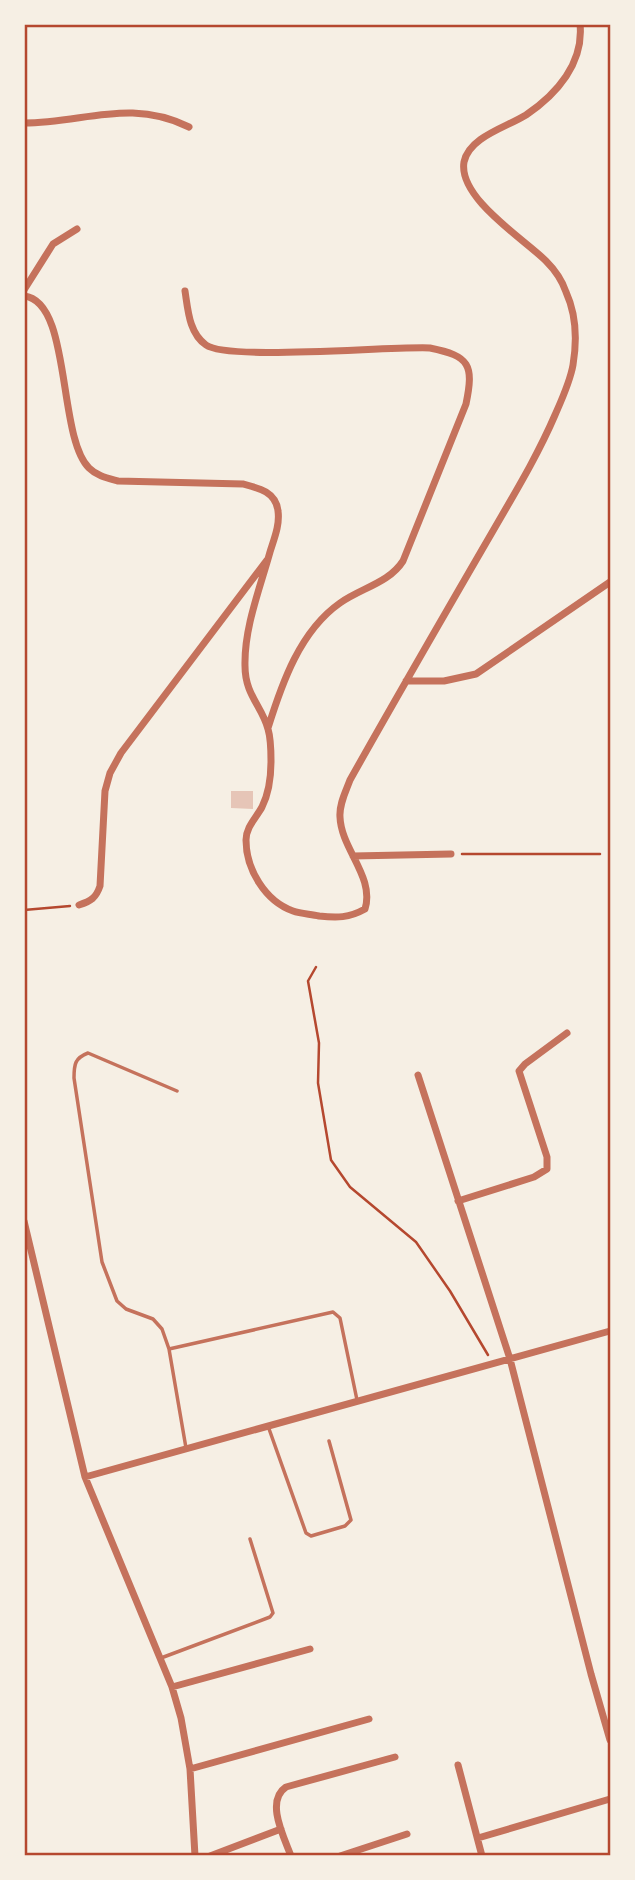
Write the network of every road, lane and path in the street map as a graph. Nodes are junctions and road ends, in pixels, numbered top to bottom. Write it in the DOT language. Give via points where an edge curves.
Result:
graph roads {
  1 [pos="580,24"];
  2 [pos="24,124"];
  3 [pos="189,127"];
  4 [pos="77,229"];
  5 [pos="24,290"];
  6 [pos="185,291"];
  7 [pos="24,296"];
  8 [pos="269,557"];
  9 [pos="611,582"];
  10 [pos="406,681"];
  11 [pos="268,728"];
  12 [pos="451,854"];
  13 [pos="600,854"];
  14 [pos="353,856"];
  15 [pos="79,905"];
  16 [pos="24,910"];
  17 [pos="316,967"];
  18 [pos="567,1033"];
  19 [pos="418,1075"];
  20 [pos="177,1091"];
  21 [pos="458,1201"];
  22 [pos="24,1221"];
  23 [pos="611,1331"];
  24 [pos="169,1349"];
  25 [pos="510,1359"];
  26 [pos="493,1364"];
  27 [pos="357,1402"];
  28 [pos="268,1426"];
  29 [pos="329,1441"];
  30 [pos="186,1449"];
  31 [pos="85,1477"];
  32 [pos="250,1539"];
  33 [pos="310,1649"];
  34 [pos="161,1658"];
  35 [pos="172,1687"];
  36 [pos="369,1719"];
  37 [pos="611,1740"];
  38 [pos="395,1757"];
  39 [pos="457,1765"];
  40 [pos="190,1769"];
  41 [pos="611,1799"];
  42 [pos="281,1829"];
  43 [pos="407,1834"];
  44 [pos="478,1838"];
  45 [pos="195,1856"];
  46 [pos="210,1856"];
  47 [pos="291,1856"];
  48 [pos="340,1856"];
  49 [pos="482,1856"];
  1 -- 10 [label="street" via="574,66 548,98 479,142 464,162 477,199 546,261 562,282 572,307 573,364 538,453"];
  2 -- 3 [label="street" via="131,112 169,117"];
  4 -- 5 [label="street" via="53,244"];
  6 -- 11 [label="street" via="190,321 208,347 244,352 430,348 462,359 469,369 466,404 402,561 391,575 337,604 321,621 290,667"];
  7 -- 8 [label="street" via="41,303 52,324 76,447 91,470 118,481 258,488 268,493 278,508"];
  8 -- 11 [label="street" via="244,666 248,689"];
  8 -- 15 [label="street" via="110,773 100,886 91,901"];
  9 -- 10 [label="street" via="476,674 444,681"];
  10 -- 14 [label="street" via="343,800 343,834"];
  11 -- 14 [label="street" via="271,763 267,794 246,840 260,884 294,912 352,916 365,909 368,898"];
  12 -- 13 [label="path"];
  12 -- 14 [label="street"];
  15 -- 16 [label="path"];
  17 -- 26 [label="path" via="308,981 331,1160 350,1187 416,1242"];
  18 -- 21 [label="street" via="519,1071 547,1169"];
  19 -- 21 [label="street"];
  20 -- 24 [label="lane" via="89,1053 74,1064 102,1262 117,1301 153,1319"];
  21 -- 25 [label="street"];
  22 -- 31 [label="street"];
  23 -- 25 [label="street"];
  24 -- 27 [label="lane" via="333,1312 340,1318"];
  24 -- 30 [label="lane"];
  25 -- 26 [label="street"];
  25 -- 37 [label="street"];
  26 -- 27 [label="street"];
  27 -- 28 [label="street"];
  28 -- 29 [label="lane" via="306,1533 311,1536 351,1520"];
  28 -- 30 [label="street"];
  30 -- 31 [label="street"];
  31 -- 34 [label="street"];
  32 -- 34 [label="lane" via="273,1613"];
  33 -- 35 [label="street"];
  34 -- 35 [label="street"];
  35 -- 40 [label="street"];
  36 -- 40 [label="street"];
  38 -- 42 [label="street" via="286,1787 276,1797"];
  39 -- 44 [label="street"];
  40 -- 45 [label="street"];
  41 -- 44 [label="street"];
  42 -- 46 [label="street"];
  42 -- 47 [label="street"];
  43 -- 48 [label="street"];
  44 -- 49 [label="street"];
}
